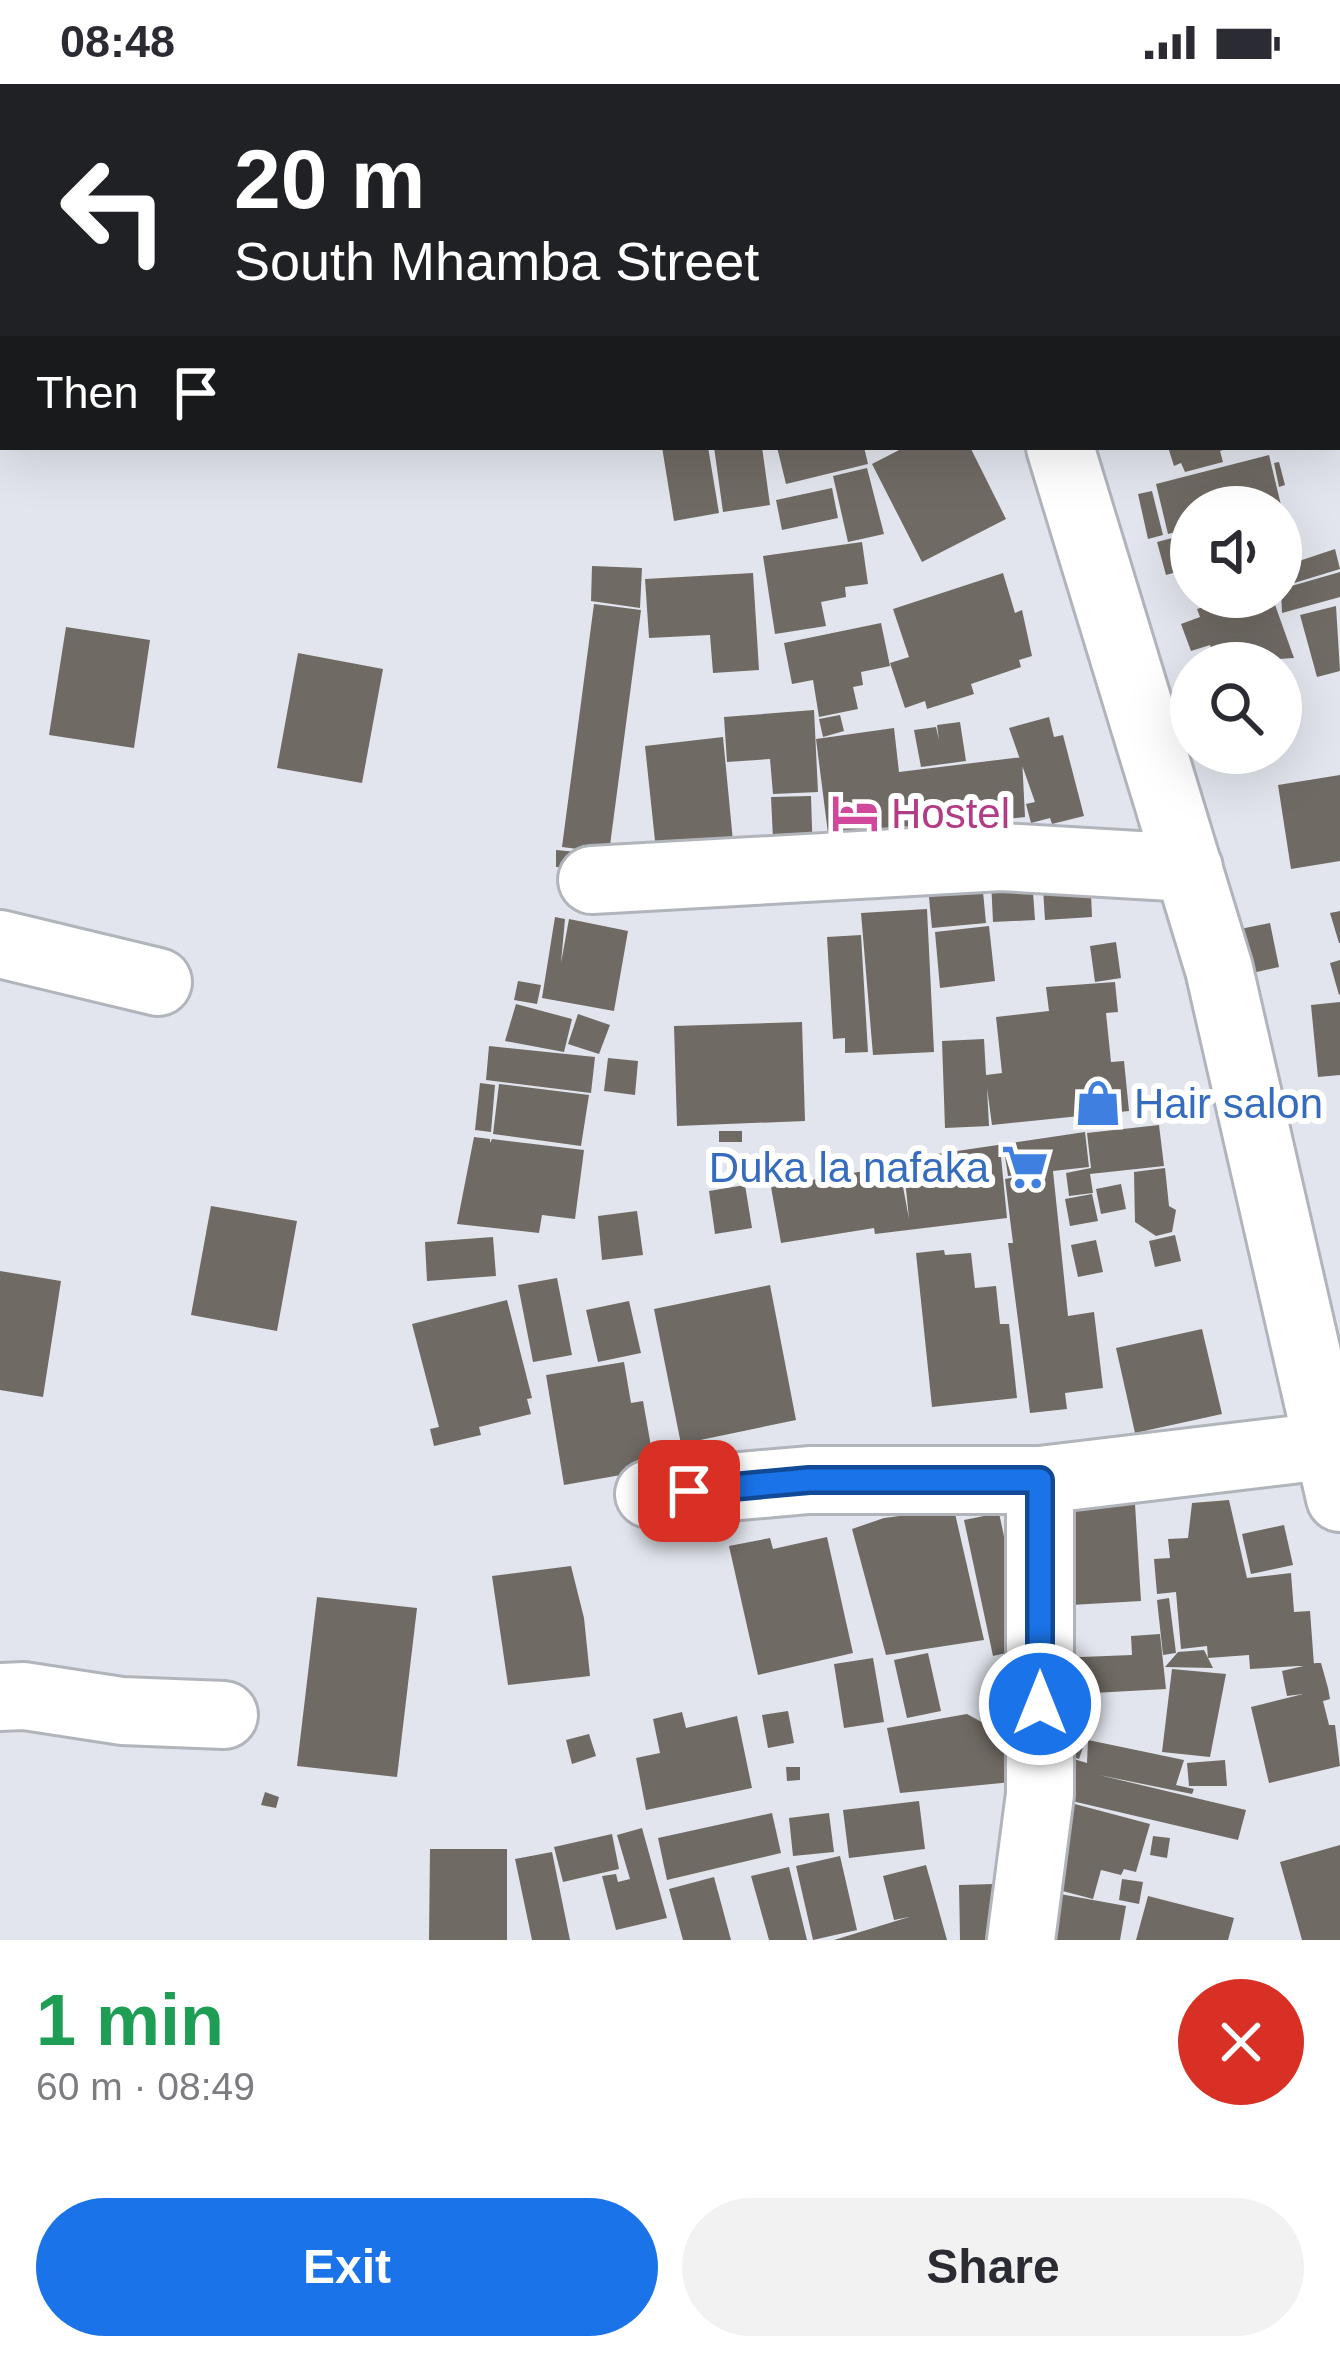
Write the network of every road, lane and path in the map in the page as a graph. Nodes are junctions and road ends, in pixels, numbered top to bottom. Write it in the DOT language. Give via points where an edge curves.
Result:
graph roads {
  1 [pos="1061,450"];
  2 [pos="1189,868"];
  3 [pos="592,880"];
  4 [pos="0,944"];
  5 [pos="158,982"];
  6 [pos="1332,1472"];
  7 [pos="1040,1480"];
  8 [pos="649,1495"];
  9 [pos="0,1697"];
  10 [pos="224,1715"];
  11 [pos="1021,1940"];
  1 -- 2 [label="street"];
  2 -- 3 [label="street" via="1001,857"];
  2 -- 6 [label="street"];
  4 -- 5 [label="street"];
  6 -- 7 [label="street"];
  7 -- 8 [label="street" via="809,1480"];
  7 -- 11 [label="street" via="1040,1794"];
  9 -- 10 [label="street"];
}
